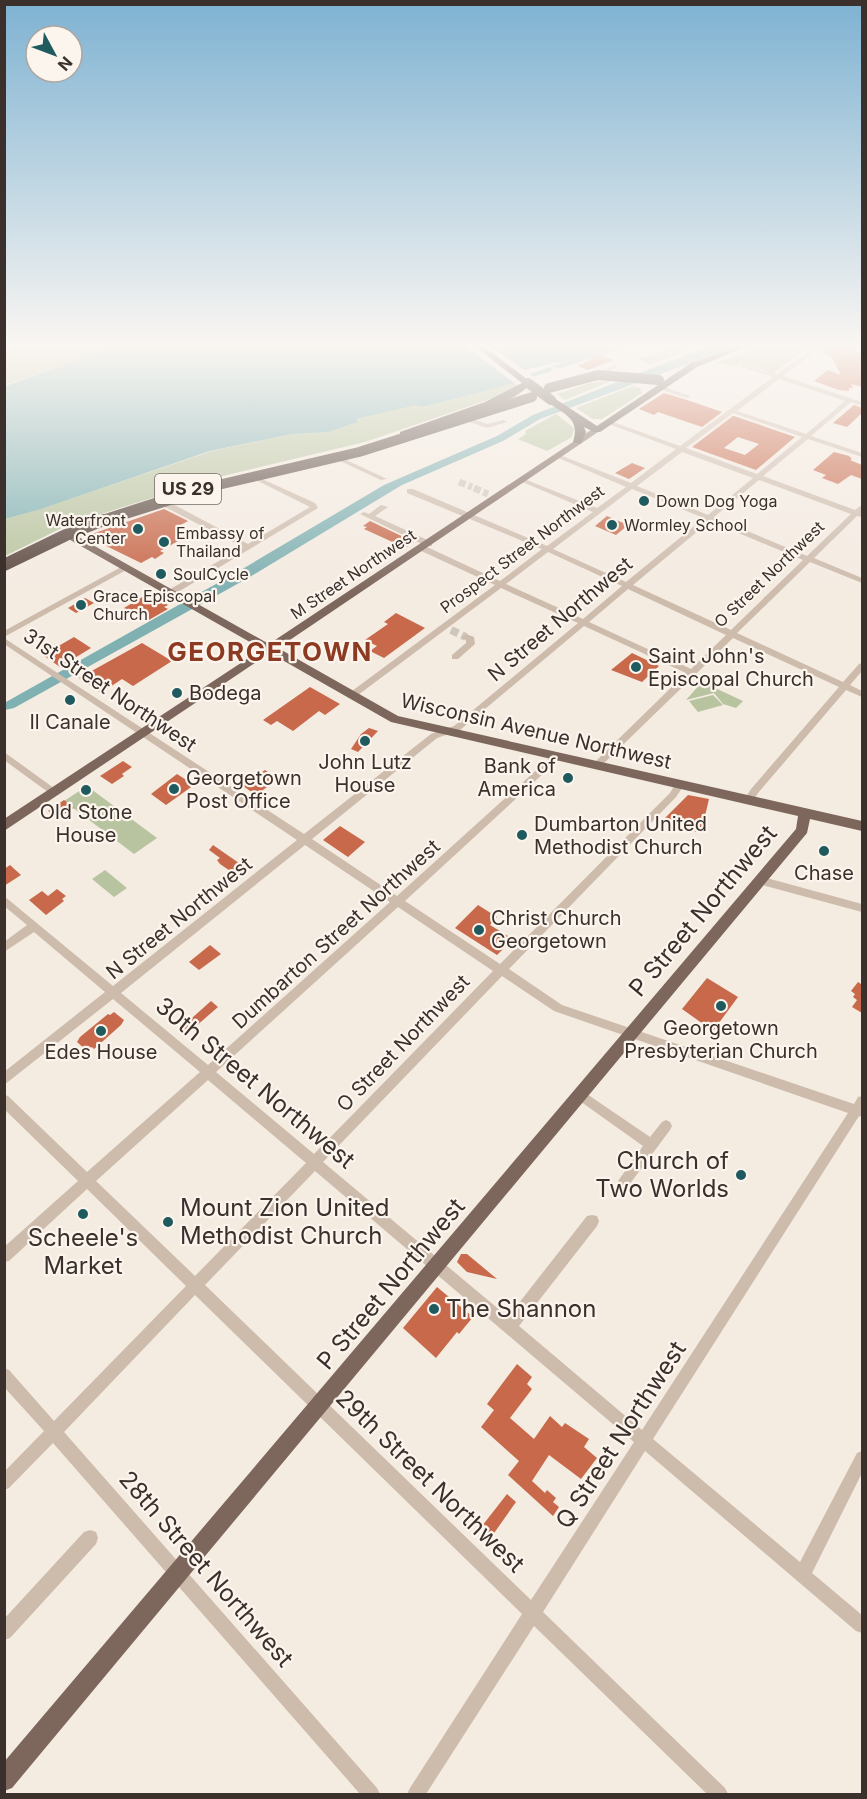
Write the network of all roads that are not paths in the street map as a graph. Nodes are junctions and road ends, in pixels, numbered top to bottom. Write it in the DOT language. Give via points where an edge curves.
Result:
graph roads {
  1 [pos="420,428"];
  2 [pos="424,428"];
  3 [pos="430,428"];
  4 [pos="431,428"];
  5 [pos="580,428"];
  6 [pos="593,428"];
  7 [pos="600,428"];
  8 [pos="629,428"];
  9 [pos="709,428"];
  10 [pos="783,428"];
  11 [pos="817,428"];
  12 [pos="597,430"];
  13 [pos="807,436"];
  14 [pos="382,441"];
  15 [pos="578,442"];
  16 [pos="681,449"];
  17 [pos="862,455"];
  18 [pos="558,456"];
  19 [pos="342,460"];
  20 [pos="758,477"];
  21 [pos="383,478"];
  22 [pos="258,479"];
  23 [pos="522,480"];
  24 [pos="631,486"];
  25 [pos="410,491"];
  26 [pos="166,504"];
  27 [pos="384,507"];
  28 [pos="862,507"];
  29 [pos="598,511"];
  30 [pos="859,514"];
  31 [pos="470,516"];
  32 [pos="708,519"];
  33 [pos="65,533"];
  34 [pos="425,546"];
  35 [pos="249,547"];
  36 [pos="547,549"];
  37 [pos="809,559"];
  38 [pos="4,563"];
  39 [pos="126,568"];
  40 [pos="862,581"];
  41 [pos="500,584"];
  42 [pos="627,586"];
  43 [pos="170,593"];
  44 [pos="583,623"];
  45 [pos="731,634"];
  46 [pos="4,635"];
  47 [pos="466,637"];
  48 [pos="4,640"];
  49 [pos="270,650"];
  50 [pos="454,657"];
  51 [pos="862,666"];
  52 [pos="691,672"];
  53 [pos="845,686"];
  54 [pos="862,694"];
  55 [pos="351,696"];
  56 [pos="444,732"];
  57 [pos="145,734"];
  58 [pos="4,755"];
  59 [pos="556,757"];
  60 [pos="596,766"];
  61 [pos="679,785"];
  62 [pos="55,793"];
  63 [pos="749,800"];
  64 [pos="805,813"];
  65 [pos="4,826"];
  66 [pos="862,826"];
  67 [pos="303,840"];
  68 [pos="759,880"];
  69 [pos="4,900"];
  70 [pos="397,902"];
  71 [pos="862,908"];
  72 [pos="34,926"];
  73 [pos="4,948"];
  74 [pos="500,971"];
  75 [pos="113,993"];
  76 [pos="631,1034"];
  77 [pos="208,1073"];
  78 [pos="4,1080"];
  79 [pos="581,1095"];
  80 [pos="4,1100"];
  81 [pos="860,1108"];
  82 [pos="666,1126"];
  83 [pos="652,1145"];
  84 [pos="315,1163"];
  85 [pos="88,1181"];
  86 [pos="624,1181"];
  87 [pos="592,1221"];
  88 [pos="4,1256"];
  89 [pos="437,1267"];
  90 [pos="195,1286"];
  91 [pos="509,1327"];
  92 [pos="4,1375"];
  93 [pos="320,1406"];
  94 [pos="54,1432"];
  95 [pos="644,1440"];
  96 [pos="862,1458"];
  97 [pos="4,1483"];
  98 [pos="90,1538"];
  99 [pos="178,1574"];
  100 [pos="803,1574"];
  101 [pos="533,1613"];
  102 [pos="862,1625"];
  103 [pos="4,1632"];
  104 [pos="4,1780"];
  105 [pos="371,1794"];
  106 [pos="416,1794"];
  107 [pos="719,1794"];
  1 -- 14 [label="highway, US 29, bridge"];
  2 -- 14 [label="highway, US 29, bridge"];
  3 -- 33 [label="street" via="334,457 199,488"];
  4 -- 38 [label="highway, US 29, bridge" via="359,452 232,481 127,513"];
  5 -- 15 [label="highway"];
  6 -- 12 [label="highway"];
  7 -- 12 [label="highway, M Street Northwest"];
  8 -- 16 [label="street"];
  9 -- 16 [label="street, Prospect Street Northwest"];
  10 -- 13 [label="street"];
  11 -- 13 [label="street, N Street Northwest"];
  12 -- 15 [label="main road, M Street Northwest"];
  13 -- 17 [label="street"];
  13 -- 20 [label="street, N Street Northwest"];
  14 -- 38 [label="highway, US 29, bridge" via="218,480 116,511 70,528"];
  15 -- 18 [label="main road, M Street Northwest"];
  16 -- 20 [label="street"];
  16 -- 24 [label="street, Prospect Street Northwest"];
  18 -- 23 [label="main road, M Street Northwest"];
  18 -- 24 [label="street"];
  19 -- 21 [label="street"];
  20 -- 30 [label="street"];
  20 -- 32 [label="street, N Street Northwest"];
  22 -- 35 [label="street" via="314,507"];
  23 -- 29 [label="street"];
  23 -- 31 [label="main road, M Street Northwest"];
  24 -- 29 [label="street, Prospect Street Northwest"];
  24 -- 32 [label="street"];
  25 -- 31 [label="street"];
  26 -- 35 [label="street"];
  27 -- 34 [label="street" via="367,515"];
  28 -- 30 [label="street, O Street Northwest"];
  29 -- 36 [label="street, Prospect Street Northwest"];
  30 -- 37 [label="street, O Street Northwest"];
  31 -- 34 [label="main road, M Street Northwest"];
  31 -- 36 [label="street"];
  32 -- 37 [label="street"];
  32 -- 42 [label="street, N Street Northwest"];
  33 -- 38 [label="main road"];
  33 -- 39 [label="main road, Wisconsin Avenue Northwest"];
  34 -- 41 [label="street"];
  34 -- 49 [label="main road, M Street Northwest"];
  35 -- 43 [label="street"];
  36 -- 41 [label="street, Prospect Street Northwest"];
  36 -- 42 [label="street"];
  37 -- 40 [label="street"];
  37 -- 45 [label="street, O Street Northwest"];
  39 -- 43 [label="main road, Wisconsin Avenue Northwest"];
  39 -- 46 [label="street"];
  41 -- 44 [label="street"];
  41 -- 55 [label="street, Prospect Street Northwest"];
  42 -- 44 [label="street, N Street Northwest"];
  42 -- 45 [label="street"];
  43 -- 49 [label="main road, Wisconsin Avenue Northwest"];
  44 -- 52 [label="street"];
  44 -- 56 [label="street, N Street Northwest" via="457,728"];
  45 -- 52 [label="street, O Street Northwest"];
  45 -- 53 [label="street"];
  47 -- 50 [label="street" via="471,644"];
  48 -- 57 [label="street, 31st Street Northwest"];
  49 -- 55 [label="main road, Wisconsin Avenue Northwest"];
  49 -- 57 [label="main road, M Street Northwest"];
  51 -- 53 [label="street, P Street Northwest"];
  52 -- 60 [label="street, O Street Northwest"];
  53 -- 54 [label="street"];
  53 -- 63 [label="street, P Street Northwest"];
  55 -- 56 [label="main road, Wisconsin Avenue Northwest" via="395,719"];
  56 -- 59 [label="main road, Wisconsin Avenue Northwest"];
  56 -- 67 [label="street, N Street Northwest"];
  57 -- 62 [label="main road, M Street Northwest"];
  57 -- 67 [label="street, 31st Street Northwest"];
  58 -- 62 [label="street"];
  59 -- 60 [label="main road, Wisconsin Avenue Northwest"];
  59 -- 70 [label="street, Dumbarton Street Northwest"];
  60 -- 61 [label="main road, Wisconsin Avenue Northwest"];
  61 -- 63 [label="main road, Wisconsin Avenue Northwest"];
  61 -- 74 [label="street, O Street Northwest"];
  62 -- 65 [label="main road, M Street Northwest"];
  63 -- 64 [label="main road, Wisconsin Avenue Northwest"];
  64 -- 66 [label="main road, Wisconsin Avenue Northwest"];
  64 -- 68 [label="main road, P Street Northwest" via="802,830"];
  67 -- 70 [label="street, 31st Street Northwest"];
  67 -- 75 [label="street, N Street Northwest"];
  68 -- 71 [label="street"];
  68 -- 76 [label="main road, P Street Northwest"];
  69 -- 72 [label="street, 30th Street Northwest"];
  70 -- 74 [label="street, 31st Street Northwest"];
  70 -- 77 [label="street, Dumbarton Street Northwest"];
  72 -- 73 [label="street"];
  72 -- 75 [label="street, 30th Street Northwest"];
  74 -- 76 [label="street, 31st Street Northwest" via="563,1011"];
  74 -- 84 [label="street, O Street Northwest"];
  75 -- 77 [label="street, 30th Street Northwest"];
  75 -- 78 [label="street, N Street Northwest"];
  76 -- 79 [label="main road, P Street Northwest"];
  76 -- 81 [label="street, 31st Street Northwest"];
  77 -- 84 [label="street, 30th Street Northwest"];
  77 -- 85 [label="street, Dumbarton Street Northwest"];
  79 -- 83 [label="street"];
  79 -- 89 [label="main road, P Street Northwest"];
  80 -- 85 [label="street, 29th Street Northwest"];
  81 -- 95 [label="street, Q Street Northwest"];
  82 -- 83 [label="street"];
  83 -- 86 [label="street"];
  84 -- 89 [label="street, 30th Street Northwest"];
  84 -- 90 [label="street, O Street Northwest"];
  85 -- 88 [label="street, Dumbarton Street Northwest"];
  85 -- 90 [label="street, 29th Street Northwest"];
  87 -- 91 [label="street"];
  89 -- 91 [label="street, 30th Street Northwest"];
  89 -- 93 [label="main road, P Street Northwest"];
  90 -- 93 [label="street, 29th Street Northwest"];
  90 -- 94 [label="street, O Street Northwest"];
  91 -- 95 [label="street, 30th Street Northwest"];
  92 -- 94 [label="street, 28th Street Northwest"];
  93 -- 99 [label="main road, P Street Northwest"];
  93 -- 101 [label="street, 29th Street Northwest"];
  94 -- 97 [label="street, O Street Northwest"];
  94 -- 99 [label="street, 28th Street Northwest"];
  95 -- 100 [label="street, 30th Street Northwest"];
  95 -- 101 [label="street, Q Street Northwest"];
  96 -- 100 [label="street"];
  98 -- 103 [label="street"];
  99 -- 104 [label="main road, P Street Northwest"];
  99 -- 105 [label="street, 28th Street Northwest"];
  100 -- 102 [label="street, 30th Street Northwest"];
  101 -- 106 [label="street, Q Street Northwest"];
  101 -- 107 [label="street, 29th Street Northwest"];
}
